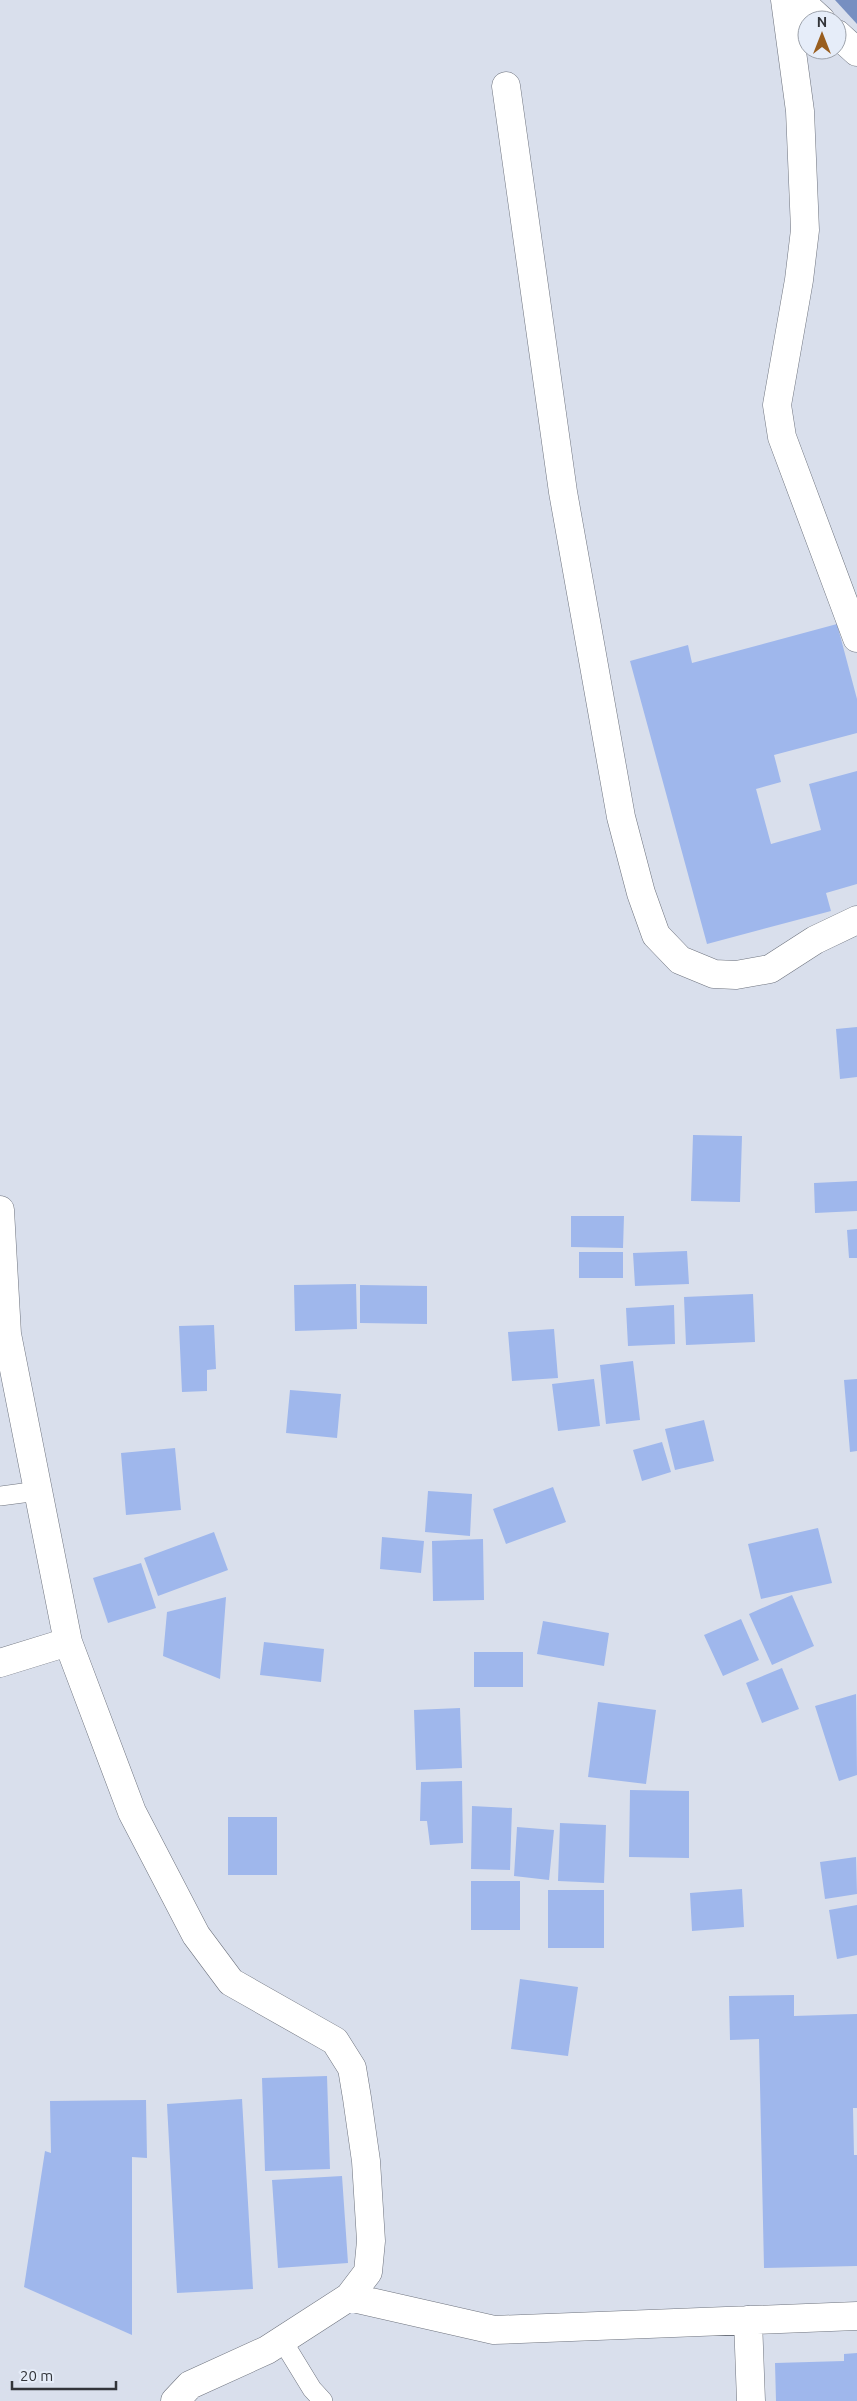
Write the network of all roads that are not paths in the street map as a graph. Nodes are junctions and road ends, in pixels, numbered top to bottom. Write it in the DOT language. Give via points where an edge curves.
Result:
graph roads {
  1 [pos="785,0"];
  2 [pos="799,0"];
  3 [pos="810,10"];
  4 [pos="847,43"];
  5 [pos="857,52"];
  6 [pos="506,86"];
  7 [pos="857,638"];
  8 [pos="857,920"];
  9 [pos="0,1210"];
  10 [pos="3,1334"];
  11 [pos="38,1491"];
  12 [pos="0,1496"];
  13 [pos="68,1642"];
  14 [pos="0,1663"];
  15 [pos="349,2297"];
  16 [pos="857,2316"];
  17 [pos="748,2320"];
  18 [pos="282,2340"];
  19 [pos="175,2401"];
  20 [pos="323,2401"];
  21 [pos="751,2401"];
  1 -- 7 [label="street" via="800,111 805,230 777,405 782,437"];
  2 -- 3 [label="street"];
  4 -- 5 [label="street"];
  6 -- 8 [label="street" via="563,492 621,817 656,935 680,960 714,974 736,975 770,969 815,940"];
  9 -- 10 [label="street"];
  10 -- 11 [label="street"];
  11 -- 12 [label="lane"];
  11 -- 13 [label="street"];
  13 -- 14 [label="street"];
  13 -- 15 [label="street" via="132,1812 196,1935 231,1982 335,2041 352,2068 366,2161 371,2241 368,2272"];
  15 -- 17 [label="street" via="494,2330"];
  15 -- 18 [label="street"];
  16 -- 17 [label="street"];
  17 -- 21 [label="street"];
  18 -- 19 [label="street" via="190,2385"];
  18 -- 20 [label="lane"];
}
